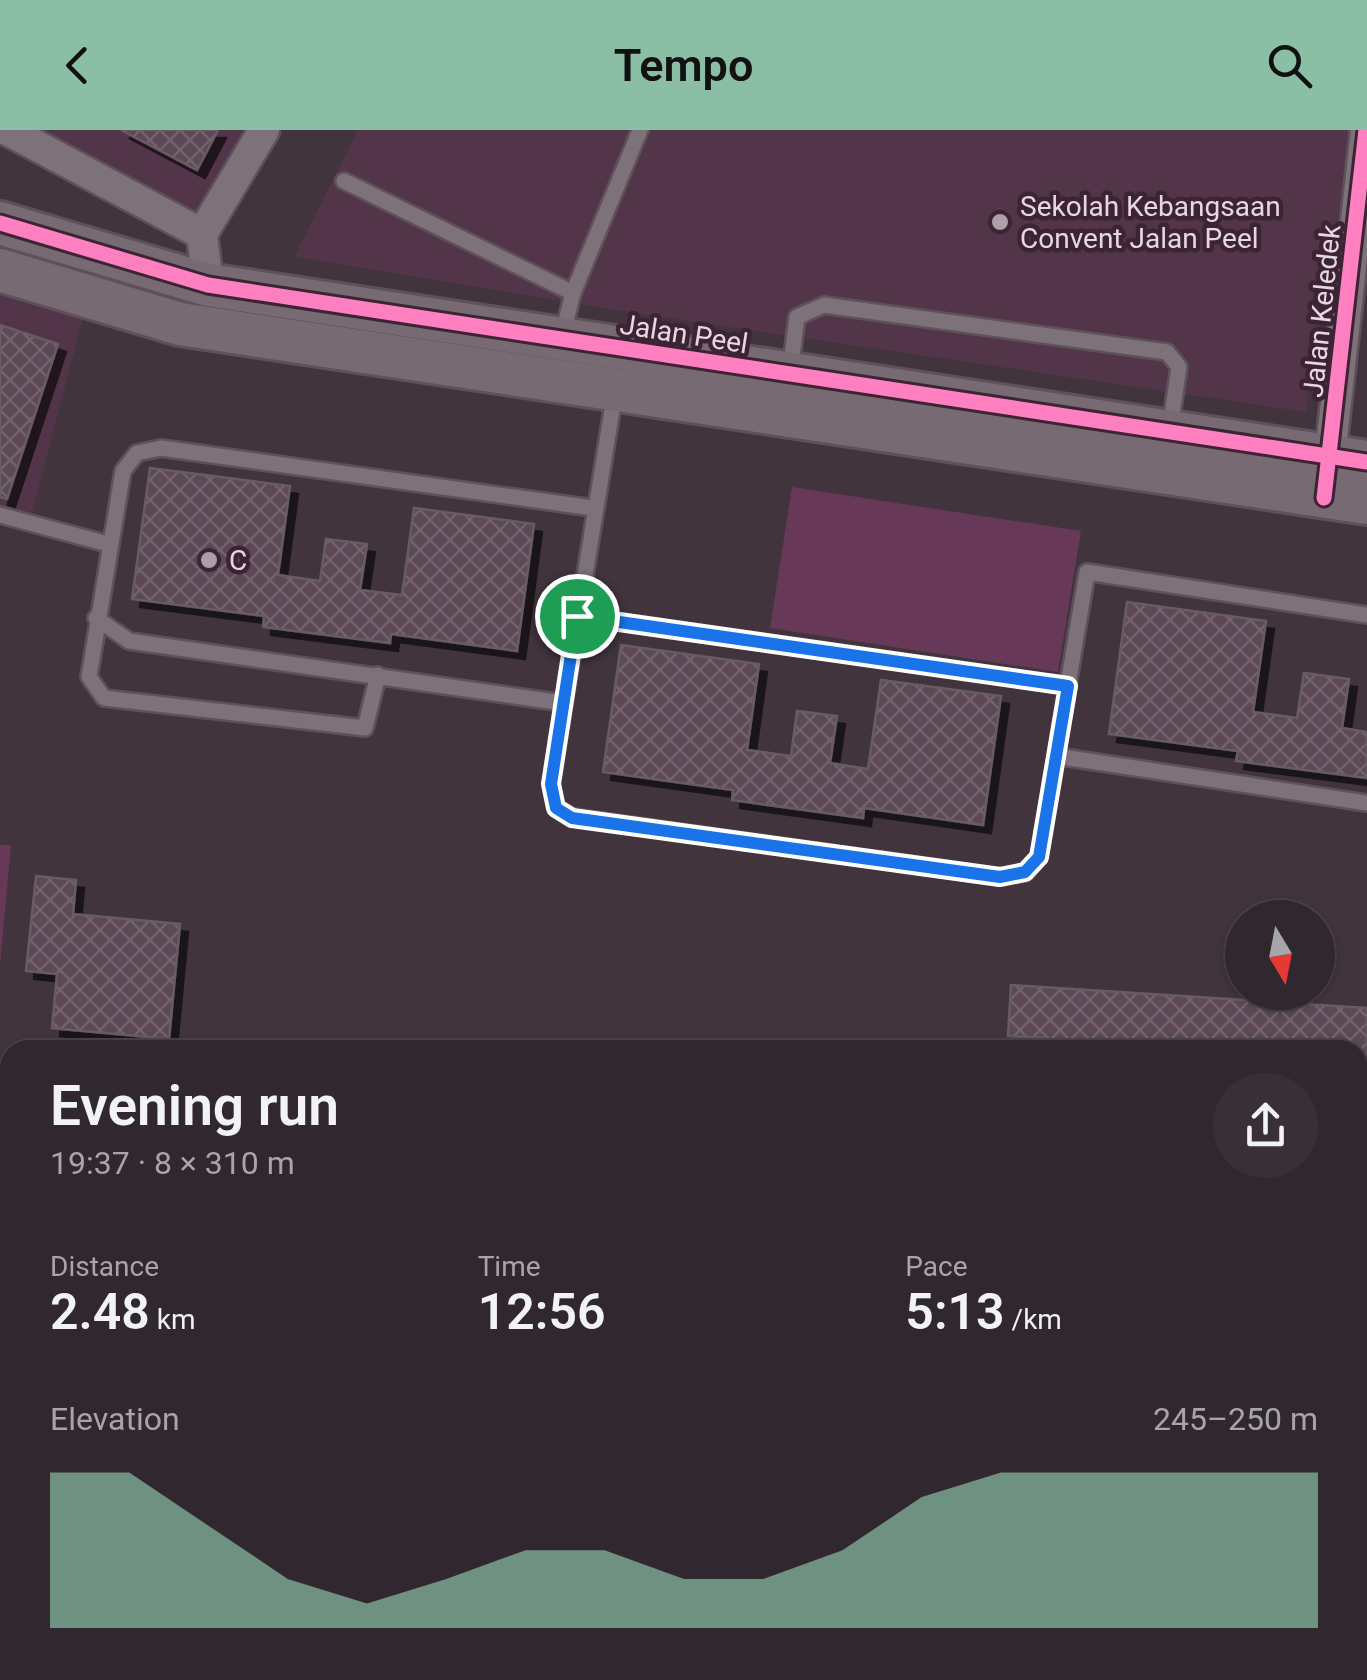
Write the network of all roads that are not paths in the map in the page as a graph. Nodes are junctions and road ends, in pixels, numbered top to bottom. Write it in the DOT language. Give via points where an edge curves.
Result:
graph roads {
  1 [pos="7,130"];
  2 [pos="264,130"];
  3 [pos="640,130"];
  4 [pos="1366,130"];
  5 [pos="1365,168"];
  6 [pos="344,181"];
  7 [pos="0,223"];
  8 [pos="202,234"];
  9 [pos="0,270"];
  10 [pos="208,285"];
  11 [pos="573,293"];
  12 [pos="561,340"];
  13 [pos="789,376"];
  14 [pos="615,390"];
  15 [pos="1169,433"];
  16 [pos="1340,473"];
  17 [pos="1367,503"];
  18 [pos="594,508"];
  19 [pos="0,515"];
  20 [pos="108,544"];
  21 [pos="1367,615"];
  22 [pos="577,616"];
  23 [pos="96,618"];
  24 [pos="378,676"];
  25 [pos="1068,686"];
  26 [pos="563,703"];
  27 [pos="1056,756"];
  28 [pos="1367,803"];
  1 -- 8 [label="street"];
  2 -- 8 [label="street"];
  3 -- 11 [label="lane"];
  4 -- 5 [label="street, Jalan Keledek"];
  5 -- 16 [label="street, Jalan Keledek"];
  6 -- 11 [label="lane"];
  7 -- 10 [label="street, Jalan Peel"];
  8 -- 10 [label="street"];
  9 -- 14 [label="street, Jalan Peel" via="180,324"];
  10 -- 12 [label="street, Jalan Peel"];
  11 -- 12 [label="lane"];
  12 -- 13 [label="street, Jalan Peel"];
  13 -- 15 [label="street, Jalan Peel"];
  13 -- 15 [label="lane" via="797,318 824,305 1168,352 1179,367"];
  14 -- 16 [label="street, Jalan Peel"];
  14 -- 18 [label="lane"];
  15 -- 16 [label="street, Jalan Peel"];
  16 -- 17 [label="street, Jalan Peel"];
  18 -- 20 [label="lane" via="161,448 137,452 123,471"];
  18 -- 22 [label="lane"];
  19 -- 20 [label="lane"];
  20 -- 23 [label="lane"];
  21 -- 25 [label="lane" via="1087,572"];
  22 -- 25 [label="lane"];
  22 -- 26 [label="lane"];
  23 -- 24 [label="lane" via="128,641"];
  23 -- 24 [label="lane" via="89,678 104,698 365,728"];
  24 -- 26 [label="lane"];
  25 -- 27 [label="lane"];
  26 -- 27 [label="lane" via="551,784 556,808 572,818 1000,877 1025,872 1039,857"];
  27 -- 28 [label="lane"];
}
